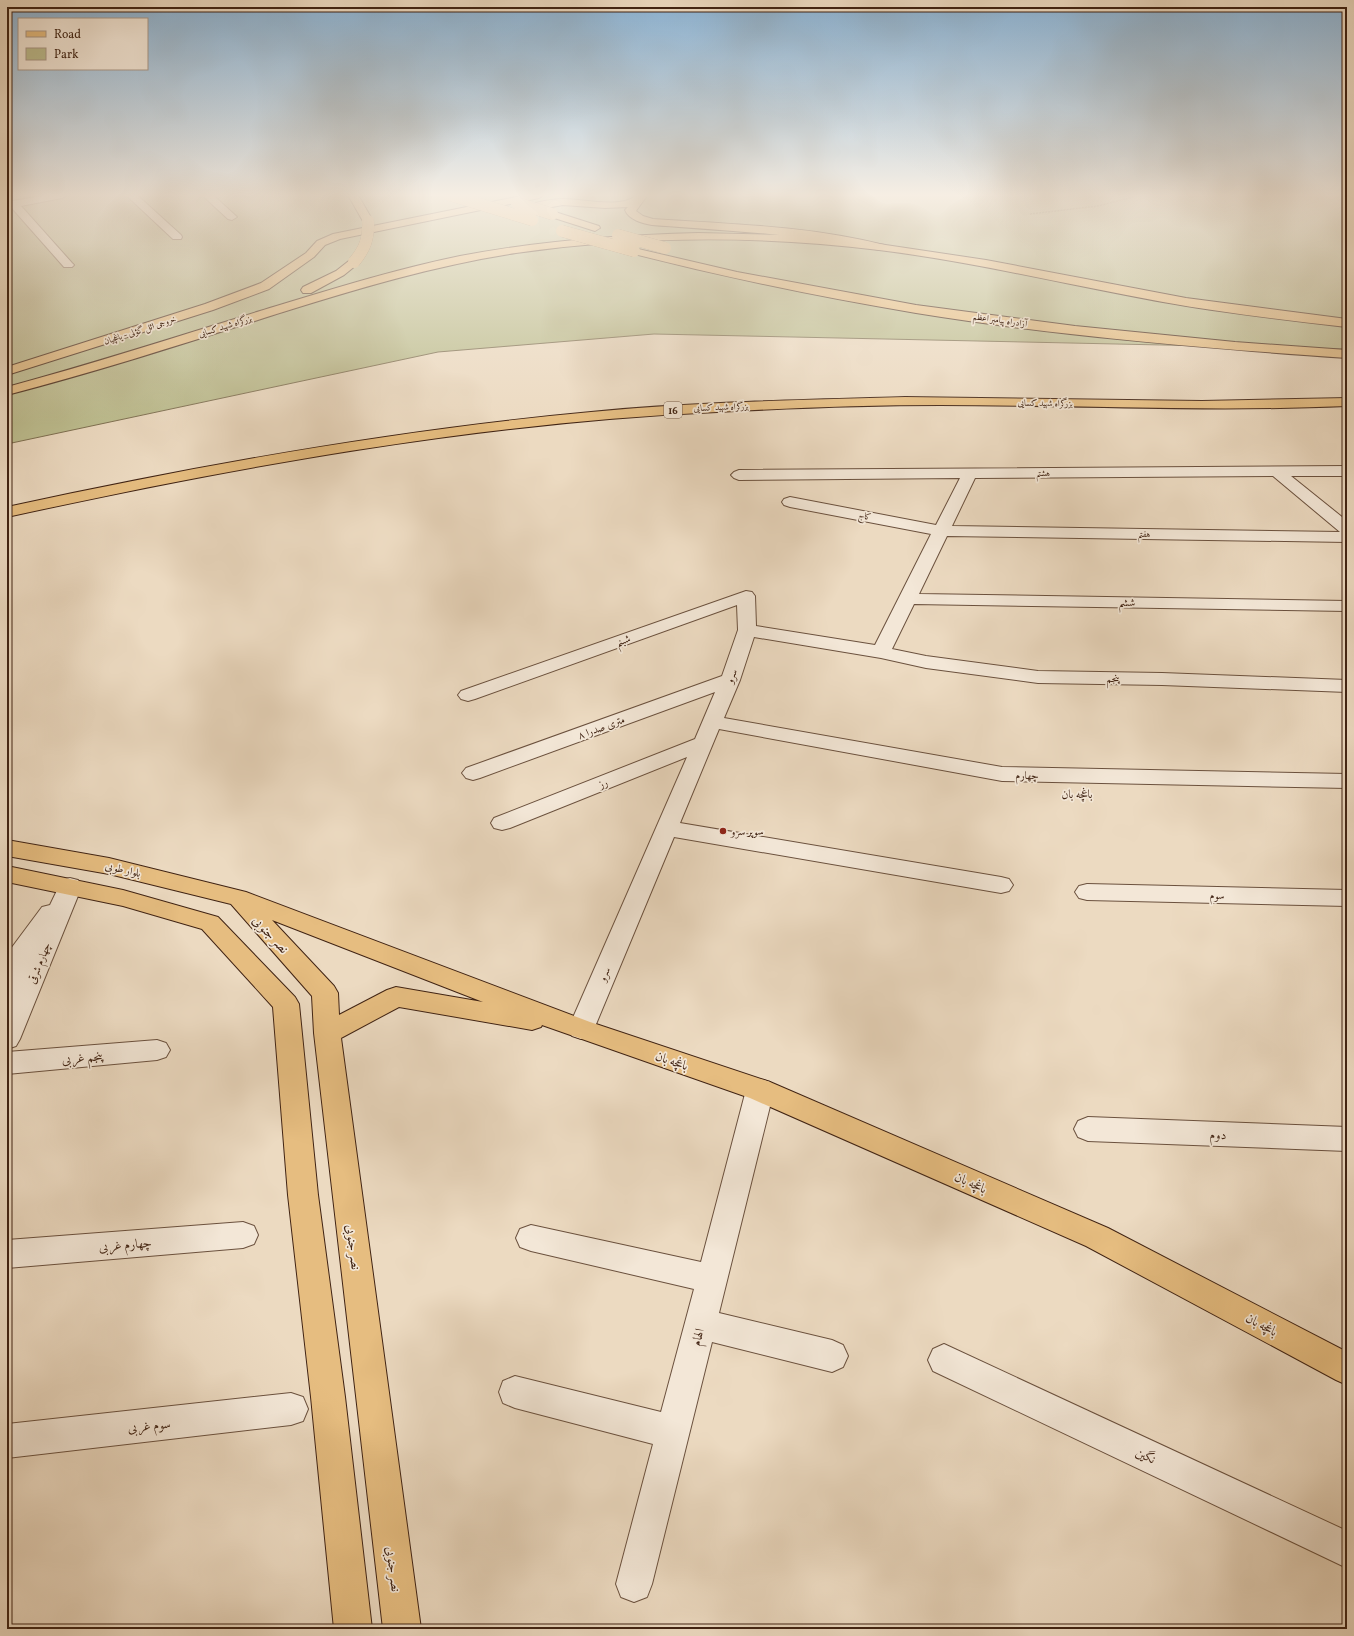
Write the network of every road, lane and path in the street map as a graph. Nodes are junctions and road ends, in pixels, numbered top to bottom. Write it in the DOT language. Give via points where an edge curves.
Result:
graph roads {
  1 [pos="286,271"];
  2 [pos="342,271"];
  3 [pos="413,271"];
  4 [pos="718,271"];
  5 [pos="769,271"];
  6 [pos="1025,271"];
  7 [pos="1347,323"];
  8 [pos="1287,338"];
  9 [pos="1347,354"];
  10 [pos="7,371"];
  11 [pos="7,390"];
  12 [pos="1347,402"];
  13 [pos="1347,471"];
  14 [pos="1277,472"];
  15 [pos="970,473"];
  16 [pos="738,475"];
  17 [pos="790,502"];
  18 [pos="7,512"];
  19 [pos="1347,529"];
  20 [pos="941,531"];
  21 [pos="1347,537"];
  22 [pos="908,599"];
  23 [pos="1347,606"];
  24 [pos="747,630"];
  25 [pos="881,652"];
  26 [pos="730,680"];
  27 [pos="1347,686"];
  28 [pos="468,695"];
  29 [pos="712,722"];
  30 [pos="703,743"];
  31 [pos="473,773"];
  32 [pos="1347,781"];
  33 [pos="502,823"];
  34 [pos="666,828"];
  35 [pos="7,848"];
  36 [pos="7,874"];
  37 [pos="1001,885"];
  38 [pos="70,886"];
  39 [pos="1086,892"];
  40 [pos="238,898"];
  41 [pos="1347,898"];
  42 [pos="13,956"];
  43 [pos="7,991"];
  44 [pos="581,1029"];
  45 [pos="327,1033"];
  46 [pos="7,1039"];
  47 [pos="158,1050"];
  48 [pos="7,1064"];
  49 [pos="760,1090"];
  50 [pos="1088,1129"];
  51 [pos="1347,1139"];
  52 [pos="243,1235"];
  53 [pos="531,1238"];
  54 [pos="7,1254"];
  55 [pos="712,1279"];
  56 [pos="701,1324"];
  57 [pos="832,1356"];
  58 [pos="944,1360"];
  59 [pos="1347,1369"];
  60 [pos="515,1392"];
  61 [pos="291,1409"];
  62 [pos="673,1432"];
  63 [pos="7,1441"];
  64 [pos="1347,1550"];
  65 [pos="634,1584"];
  66 [pos="353,1629"];
  67 [pos="402,1629"];
  1 -- 10 [label="main road, خروجی ائل گؤلی - یاغچیان" via="265,286 237,297"];
  2 -- 11 [label="main road, bridge" via="315,287 278,302 59,371"];
  3 -- 11 [label="main road, بزرگراه شهید کسایی" via="358,285 68,375"];
  4 -- 9 [label="main road, آزادراه پیامبر اعظم, bridge" via="916,309 1083,331"];
  5 -- 8 [label="main road, آزادراه پیامبر اعظم, bridge" via="924,299 1105,323"];
  6 -- 7 [label="main road, بزرگراه شهید کسایی" via="1224,308"];
  12 -- 18 [label="main road, بزرگراه شهید کسایی / 16" via="888,402 690,408 604,414 502,425 260,461 101,491"];
  13 -- 14 [label="street, هشتم"];
  14 -- 15 [label="street, هشتم"];
  14 -- 19 [label="street"];
  15 -- 16 [label="street, هشتم"];
  15 -- 20 [label="street"];
  17 -- 20 [label="street, کاج"];
  20 -- 21 [label="street, هفتم"];
  20 -- 22 [label="street"];
  22 -- 23 [label="street, ششم"];
  22 -- 25 [label="street"];
  24 -- 25 [label="street"];
  24 -- 26 [label="street, سرو"];
  24 -- 28 [label="street, شبنم" via="746,596"];
  25 -- 27 [label="street, پنجم" via="926,662 1038,677"];
  26 -- 29 [label="street, سرو"];
  26 -- 31 [label="street, ۸ متری صدرا"];
  29 -- 30 [label="street, سرو"];
  29 -- 32 [label="street, چهارم" via="1002,774"];
  30 -- 33 [label="street, رز"];
  30 -- 34 [label="street, سرو"];
  34 -- 37 [label="street"];
  34 -- 44 [label="street, سرو"];
  35 -- 40 [label="main road, بلوار طوبی" via="109,866"];
  36 -- 38 [label="main road"];
  38 -- 42 [label="street"];
  38 -- 46 [label="street, چهارم شرقی"];
  38 -- 66 [label="main road" via="210,923 286,1004 303,1195"];
  39 -- 41 [label="street, سوم"];
  40 -- 44 [label="main road, بلوار طوبی"];
  40 -- 45 [label="main road, نصر جنوبی" via="325,993"];
  42 -- 43 [label="street"];
  44 -- 45 [label="main road" via="396,997"];
  44 -- 49 [label="main road, باغچه بان"];
  45 -- 67 [label="main road, نصر جنوبی"];
  47 -- 48 [label="street, پنجم غربی"];
  49 -- 55 [label="street, الهام"];
  49 -- 59 [label="main road, باغچه بان" via="1097,1237"];
  50 -- 51 [label="street, دوم"];
  52 -- 54 [label="street, چهارم غربی"];
  53 -- 55 [label="street"];
  55 -- 56 [label="street, الهام"];
  56 -- 57 [label="street"];
  56 -- 62 [label="street, الهام"];
  58 -- 64 [label="street, نگین"];
  60 -- 62 [label="street"];
  61 -- 63 [label="street, سوم غربی"];
  62 -- 65 [label="street, الهام"];
}
